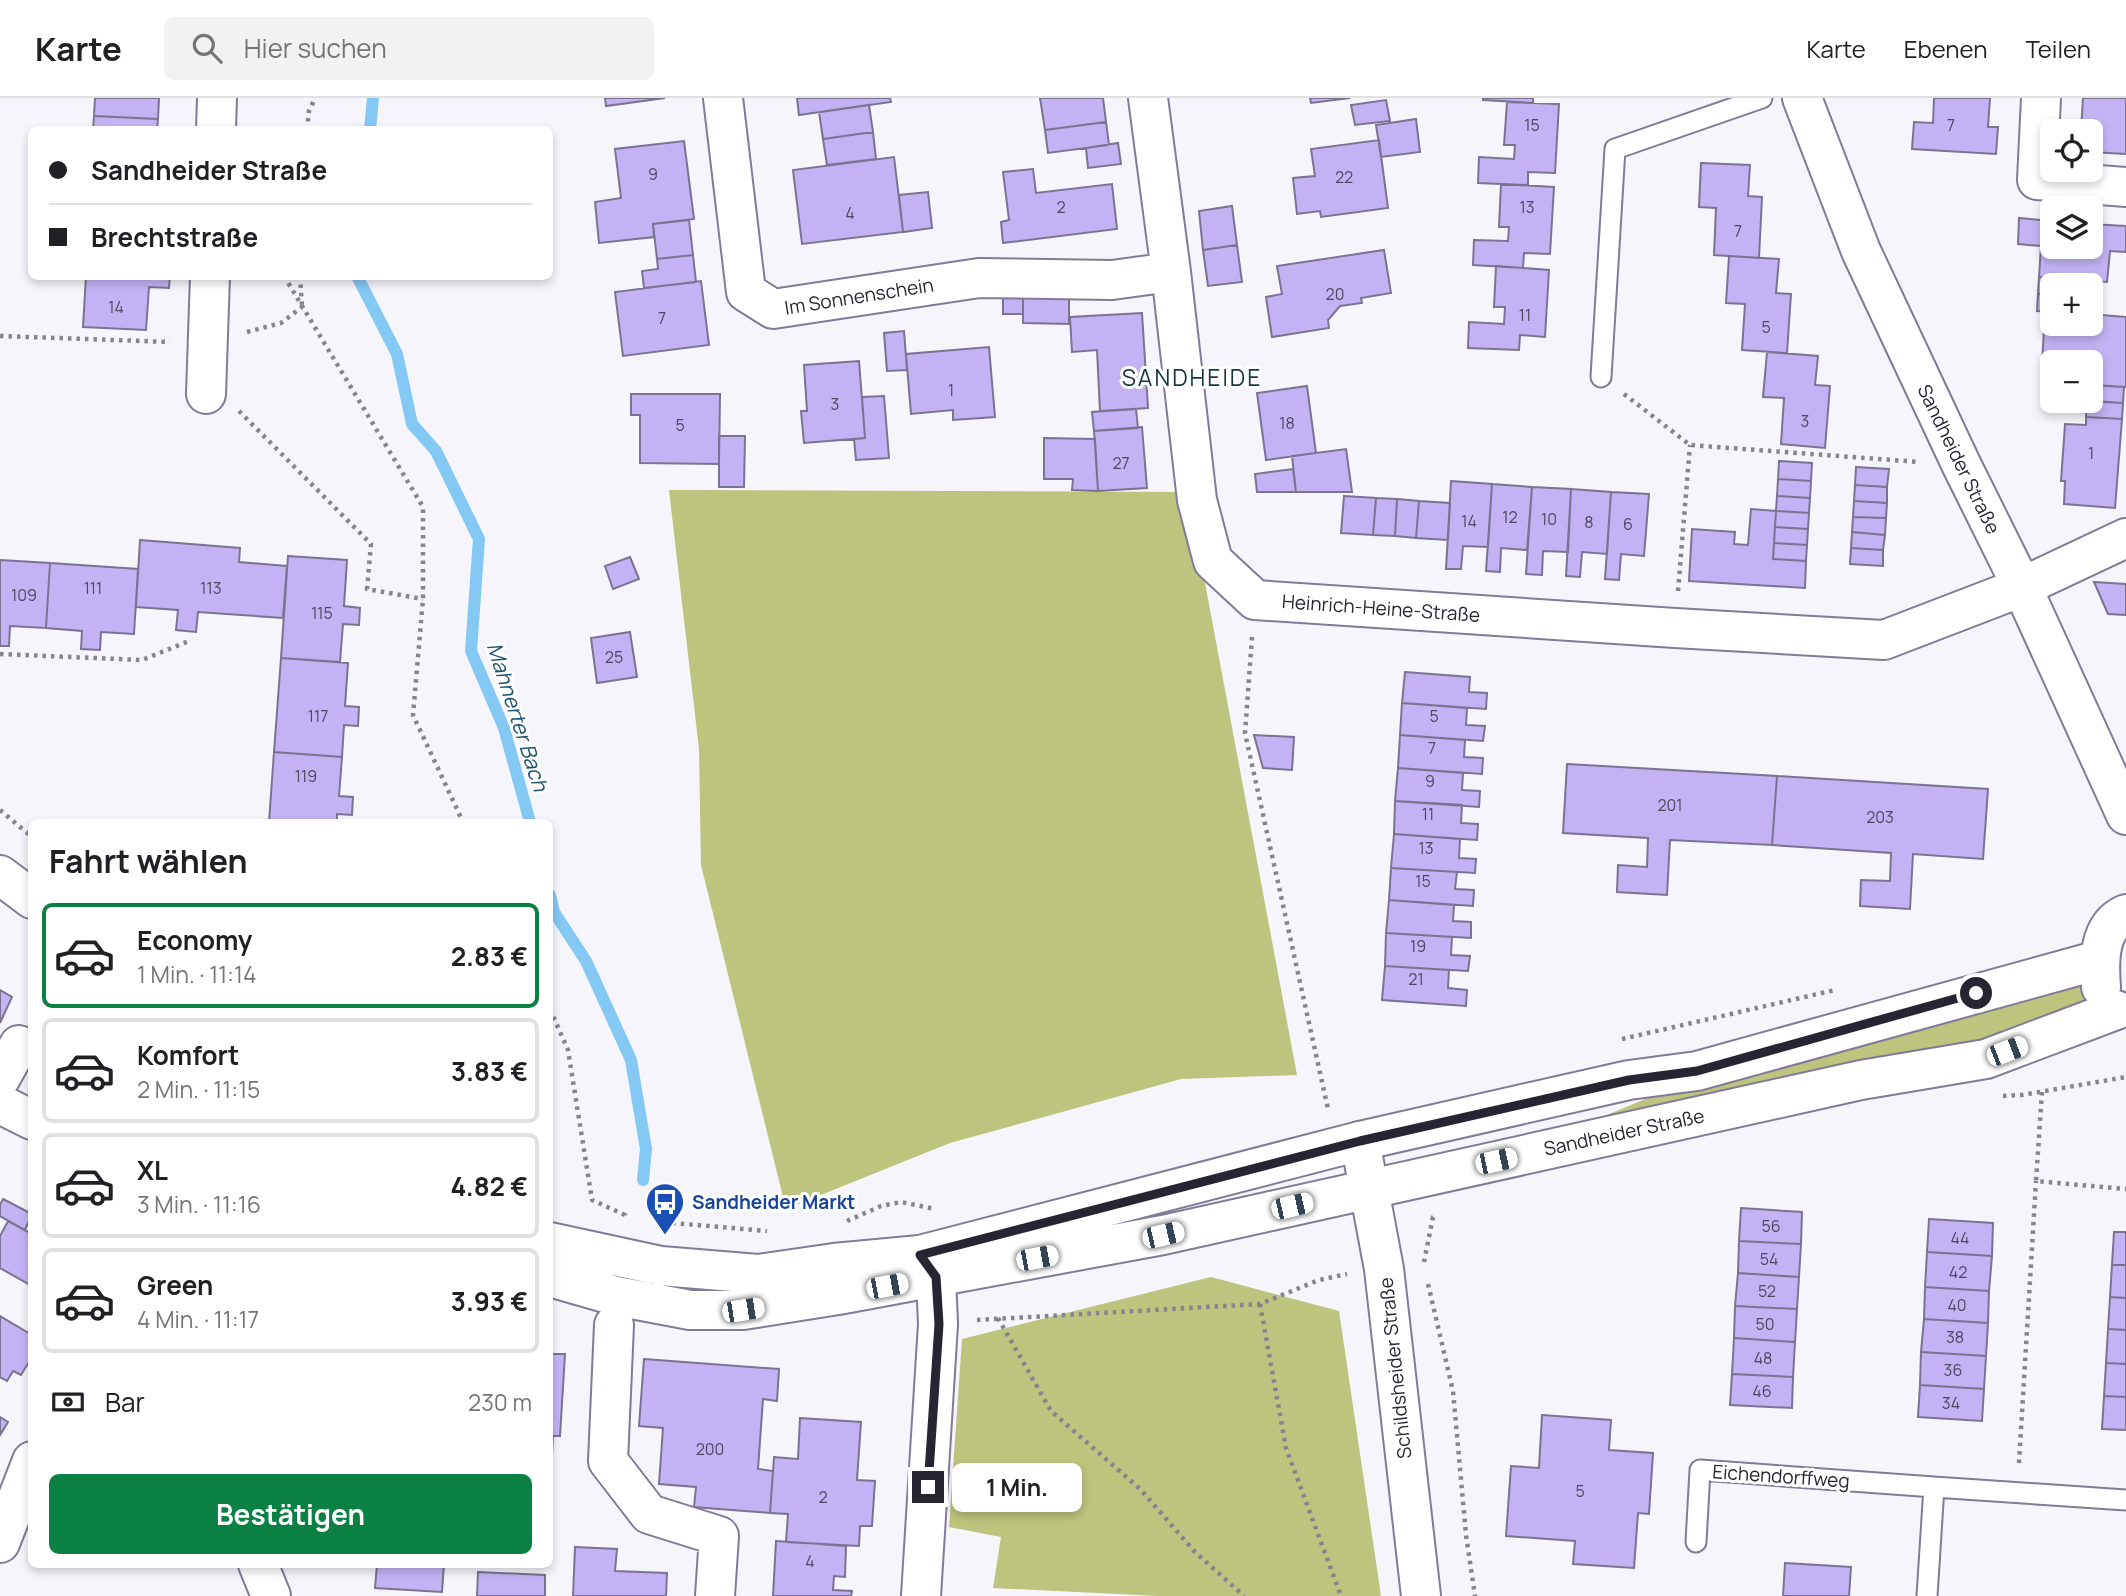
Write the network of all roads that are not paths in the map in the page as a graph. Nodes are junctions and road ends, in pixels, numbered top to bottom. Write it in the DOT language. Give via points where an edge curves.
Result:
graph roads {
  1 [pos="217,98"];
  2 [pos="723,98"];
  3 [pos="1148,98"];
  4 [pos="1762,98"];
  5 [pos="1802,98"];
  6 [pos="2041,98"];
  7 [pos="216,126"];
  8 [pos="2126,187"];
  9 [pos="1171,272"];
  10 [pos="210,280"];
  11 [pos="1601,377"];
  12 [pos="220,400"];
  13 [pos="2126,538"];
  14 [pos="2022,587"];
  15 [pos="2126,815"];
  16 [pos="0,875"];
  17 [pos="28,896"];
  18 [pos="2126,914"];
  19 [pos="2099,960"];
  20 [pos="2121,1014"];
  21 [pos="19,1045"];
  22 [pos="0,1079"];
  23 [pos="0,1104"];
  24 [pos="28,1119"];
  25 [pos="1360,1141"];
  26 [pos="1369,1189"];
  27 [pos="553,1243"];
  28 [pos="928,1266"];
  29 [pos="553,1277"];
  30 [pos="614,1325"];
  31 [pos="28,1470"];
  32 [pos="1934,1487"];
  33 [pos="2126,1500"];
  34 [pos="2,1532"];
  35 [pos="1696,1542"];
  36 [pos="260,1568"];
  37 [pos="271,1596"];
  38 [pos="715,1596"];
  39 [pos="921,1596"];
  40 [pos="1421,1596"];
  41 [pos="1927,1596"];
  1 -- 7 [label="street"];
  2 -- 9 [label="street, Im Sonnenschein" via="747,292 773,309 979,278 1112,280"];
  3 -- 9 [label="street, Heinrich-Heine-Straße"];
  4 -- 11 [label="lane" via="1615,149"];
  5 -- 14 [label="street, Sandheider Straße" via="1861,251"];
  6 -- 8 [label="street" via="2037,180"];
  9 -- 14 [label="street, Heinrich-Heine-Straße" via="1197,500 1213,561 1255,600 1885,640"];
  10 -- 12 [label="street" via="208,344"];
  13 -- 14 [label="street, Heinrich-Heine-Straße"];
  14 -- 15 [label="street, Sandheider Straße"];
  16 -- 17 [label="street"];
  18 -- 19 [label="street" via="2107,932"];
  19 -- 20 [label="street" via="2102,988"];
  19 -- 25 [label="street, Sandheider Straße" via="1697,1071 1629,1080"];
  20 -- 26 [label="street, Sandheider Straße" via="1986,1059 1861,1080"];
  21 -- 22 [label="street"];
  23 -- 24 [label="street"];
  25 -- 26 [label="street, Schildsheider Straße"];
  25 -- 28 [label="street, Sandheider Straße"];
  26 -- 28 [label="street, Sandheider Straße" via="1163,1235"];
  26 -- 40 [label="street, Schildsheider Straße" via="1384,1269"];
  27 -- 28 [label="street, Sandheider Straße" via="661,1266 758,1274 834,1263"];
  28 -- 29 [label="street, Sandheider Straße" via="838,1295 743,1310 690,1310 617,1296"];
  28 -- 39 [label="street" via="939,1324"];
  30 -- 38 [label="street" via="608,1461 649,1514 719,1536"];
  31 -- 34 [label="street"];
  32 -- 33 [label="lane, Eichendorffweg"];
  32 -- 35 [label="lane, Eichendorffweg" via="1700,1470"];
  32 -- 41 [label="lane"];
  36 -- 37 [label="street"];
}
